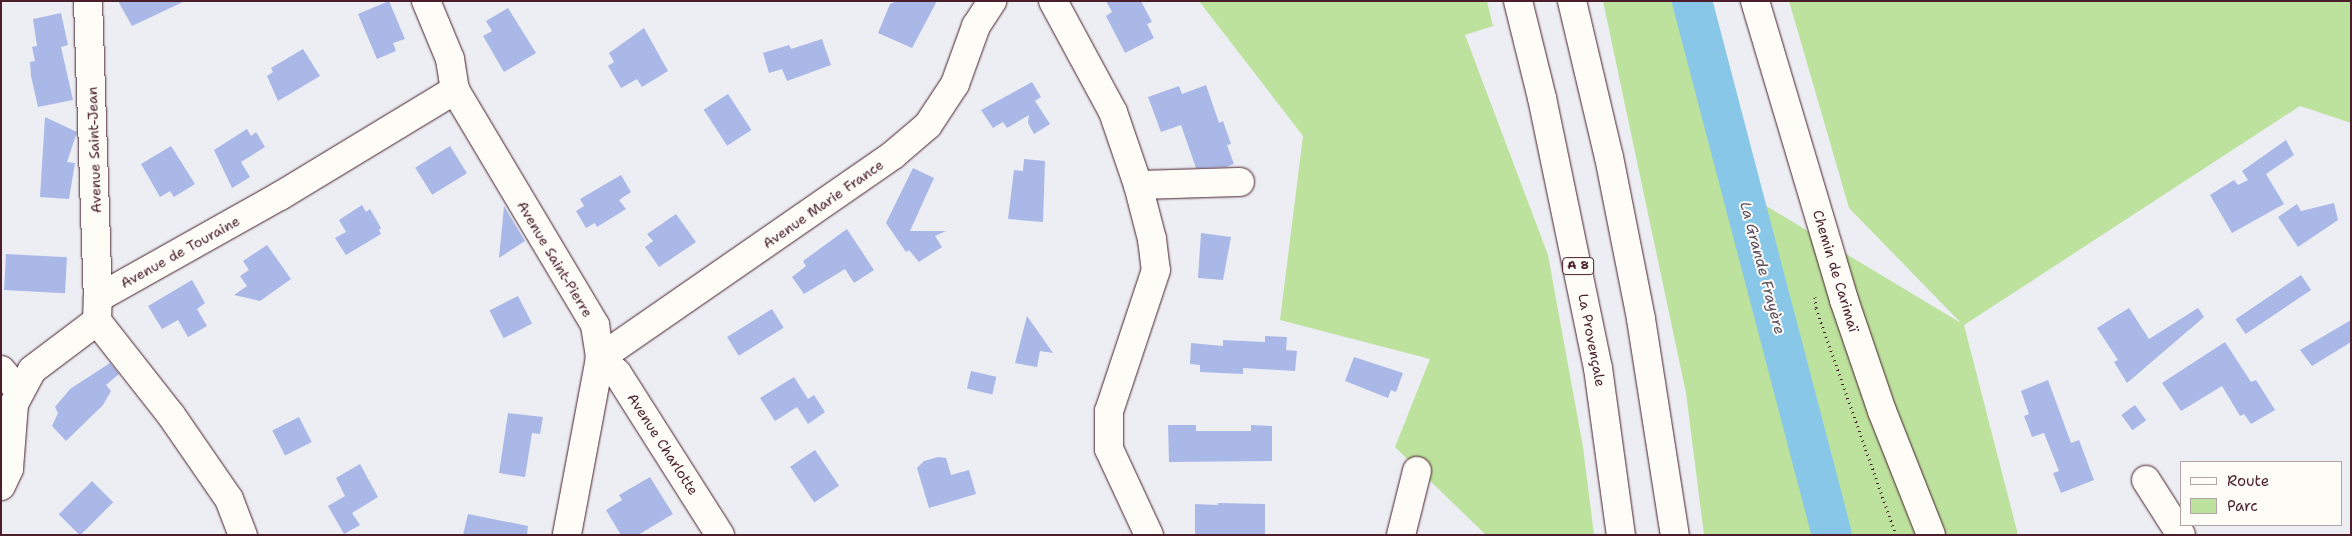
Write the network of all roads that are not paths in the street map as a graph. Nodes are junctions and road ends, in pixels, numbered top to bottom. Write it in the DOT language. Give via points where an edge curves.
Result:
graph roads {
  1 [pos="88,1"];
  2 [pos="426,1"];
  3 [pos="992,1"];
  4 [pos="1518,1"];
  5 [pos="1572,1"];
  6 [pos="1755,1"];
  7 [pos="1059,5"];
  8 [pos="455,90"];
  9 [pos="1240,182"];
  10 [pos="1138,185"];
  11 [pos="98,310"];
  12 [pos="600,358"];
  13 [pos="1,370"];
  14 [pos="20,392"];
  15 [pos="1416,471"];
  16 [pos="2146,480"];
  17 [pos="1,486"];
  18 [pos="243,535"];
  19 [pos="567,535"];
  20 [pos="720,535"];
  21 [pos="1149,535"];
  22 [pos="1401,535"];
  23 [pos="1621,535"];
  24 [pos="1674,535"];
  25 [pos="1931,535"];
  26 [pos="2180,535"];
  1 -- 11 [label="main road, Avenue Saint-Jean"];
  2 -- 8 [label="main road, Avenue Saint-Pierre" via="450,60"];
  3 -- 12 [label="main road, Avenue Marie France" via="976,26 955,84 928,125 892,156"];
  4 -- 23 [label="main road, La Provençale / A 8" via="1542,98 1598,368"];
  5 -- 24 [label="main road" via="1609,157 1641,319"];
  6 -- 25 [label="main road, Chemin de Carimaï" via="1844,300 1882,411"];
  7 -- 10 [label="main road" via="1113,112"];
  8 -- 11 [label="main road, Avenue de Touraine"];
  8 -- 12 [label="main road, Avenue Saint-Pierre" via="595,325"];
  9 -- 10 [label="main road"];
  10 -- 21 [label="main road" via="1152,239 1156,270 1109,411 1109,448"];
  11 -- 14 [label="main road, Avenue de Touraine" via="32,370"];
  11 -- 18 [label="main road" via="229,499"];
  12 -- 19 [label="main road, Avenue Saint-Pierre"];
  12 -- 20 [label="main road, Avenue Charlotte" via="616,374"];
  13 -- 14 [label="main road"];
  14 -- 17 [label="main road, Avenue de Touraine" via="14,404 9,469"];
  15 -- 22 [label="main road"];
  16 -- 26 [label="main road"];
}
